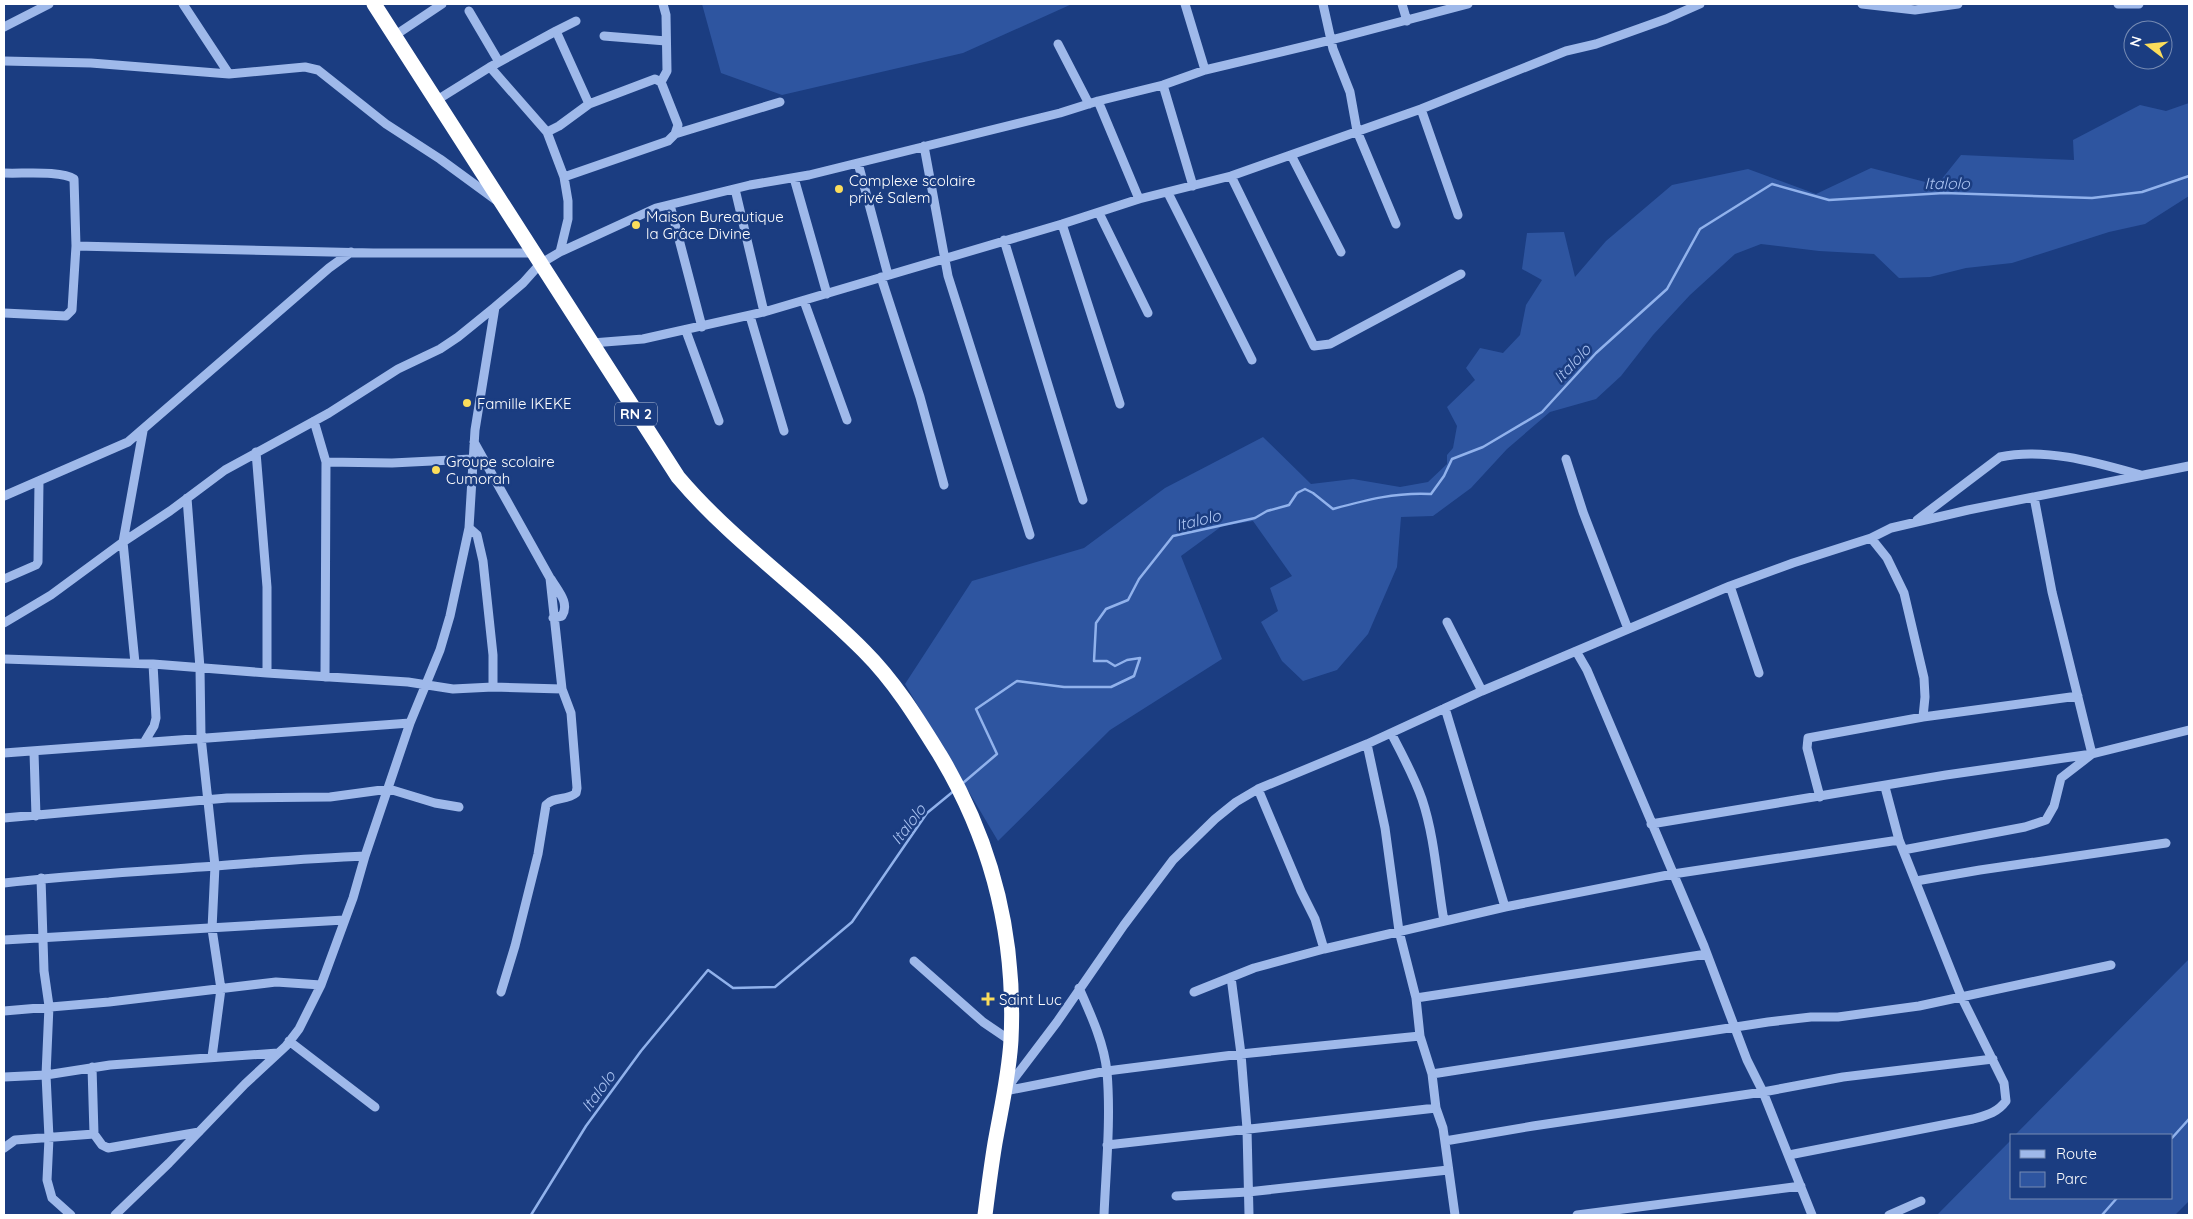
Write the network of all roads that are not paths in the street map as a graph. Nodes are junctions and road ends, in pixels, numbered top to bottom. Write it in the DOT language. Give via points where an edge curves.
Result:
graph roads {
  1 [pos="49,4"];
  2 [pos="183,4"];
  3 [pos="374,4"];
  4 [pos="442,4"];
  5 [pos="664,4"];
  6 [pos="1185,4"];
  7 [pos="1323,4"];
  8 [pos="1402,4"];
  9 [pos="1468,4"];
  10 [pos="1700,4"];
  11 [pos="1862,4"];
  12 [pos="1958,4"];
  13 [pos="2118,4"];
  14 [pos="2139,4"];
  15 [pos="470,11"];
  16 [pos="576,21"];
  17 [pos="1407,21"];
  18 [pos="4,27"];
  19 [pos="556,32"];
  20 [pos="394,36"];
  21 [pos="604,36"];
  22 [pos="1331,40"];
  23 [pos="666,41"];
  24 [pos="1058,44"];
  25 [pos="4,61"];
  26 [pos="500,62"];
  27 [pos="490,67"];
  28 [pos="1205,70"];
  29 [pos="229,74"];
  30 [pos="661,82"];
  31 [pos="1164,85"];
  32 [pos="436,100"];
  33 [pos="780,102"];
  34 [pos="1093,103"];
  35 [pos="589,104"];
  36 [pos="1421,109"];
  37 [pos="1357,131"];
  38 [pos="547,132"];
  39 [pos="675,134"];
  40 [pos="924,146"];
  41 [pos="1291,155"];
  42 [pos="858,163"];
  43 [pos="4,173"];
  44 [pos="1231,176"];
  45 [pos="564,177"];
  46 [pos="794,178"];
  47 [pos="1193,186"];
  48 [pos="735,189"];
  49 [pos="1168,193"];
  50 [pos="1139,199"];
  51 [pos="502,204"];
  52 [pos="670,204"];
  53 [pos="1099,213"];
  54 [pos="1458,214"];
  55 [pos="1062,224"];
  56 [pos="1396,224"];
  57 [pos="1004,240"];
  58 [pos="76,246"];
  59 [pos="352,252"];
  60 [pos="560,252"];
  61 [pos="1341,252"];
  62 [pos="537,258"];
  63 [pos="944,258"];
  64 [pos="1461,274"];
  65 [pos="884,276"];
  66 [pos="827,294"];
  67 [pos="804,301"];
  68 [pos="496,307"];
  69 [pos="764,312"];
  70 [pos="4,313"];
  71 [pos="1148,313"];
  72 [pos="750,316"];
  73 [pos="702,327"];
  74 [pos="686,330"];
  75 [pos="592,343"];
  76 [pos="1252,360"];
  77 [pos="1120,404"];
  78 [pos="847,420"];
  79 [pos="314,421"];
  80 [pos="719,421"];
  81 [pos="143,431"];
  82 [pos="784,431"];
  83 [pos="474,442"];
  84 [pos="256,452"];
  85 [pos="472,459"];
  86 [pos="1566,459"];
  87 [pos="326,462"];
  88 [pos="2189,466"];
  89 [pos="2143,476"];
  90 [pos="39,481"];
  91 [pos="944,485"];
  92 [pos="4,496"];
  93 [pos="2034,497"];
  94 [pos="186,498"];
  95 [pos="1083,500"];
  96 [pos="1914,523"];
  97 [pos="469,528"];
  98 [pos="1030,535"];
  99 [pos="1871,538"];
  100 [pos="123,542"];
  101 [pos="550,578"];
  102 [pos="4,579"];
  103 [pos="1730,586"];
  104 [pos="553,618"];
  105 [pos="1447,622"];
  106 [pos="4,623"];
  107 [pos="1628,629"];
  108 [pos="1576,651"];
  109 [pos="4,659"];
  110 [pos="135,663"];
  111 [pos="153,664"];
  112 [pos="200,668"];
  113 [pos="267,673"];
  114 [pos="1759,673"];
  115 [pos="325,677"];
  116 [pos="424,685"];
  117 [pos="493,687"];
  118 [pos="562,689"];
  119 [pos="1482,691"];
  120 [pos="2078,696"];
  121 [pos="1446,708"];
  122 [pos="1924,717"];
  123 [pos="410,723"];
  124 [pos="2189,730"];
  125 [pos="1391,733"];
  126 [pos="201,737"];
  127 [pos="145,741"];
  128 [pos="1367,744"];
  129 [pos="34,752"];
  130 [pos="4,753"];
  131 [pos="2092,754"];
  132 [pos="1884,787"];
  133 [pos="1258,788"];
  134 [pos="389,789"];
  135 [pos="1820,797"];
  136 [pos="208,800"];
  137 [pos="459,807"];
  138 [pos="36,816"];
  139 [pos="4,818"];
  140 [pos="1651,824"];
  141 [pos="1899,840"];
  142 [pos="2166,843"];
  143 [pos="1903,850"];
  144 [pos="364,856"];
  145 [pos="215,866"];
  146 [pos="1673,874"];
  147 [pos="40,878"];
  148 [pos="1916,881"];
  149 [pos="4,883"];
  150 [pos="1505,906"];
  151 [pos="344,920"];
  152 [pos="1444,921"];
  153 [pos="212,929"];
  154 [pos="1399,931"];
  155 [pos="42,937"];
  156 [pos="4,940"];
  157 [pos="1324,949"];
  158 [pos="1707,954"];
  159 [pos="914,961"];
  160 [pos="2111,965"];
  161 [pos="1231,977"];
  162 [pos="321,986"];
  163 [pos="1079,988"];
  164 [pos="220,989"];
  165 [pos="501,992"];
  166 [pos="1194,992"];
  167 [pos="1961,996"];
  168 [pos="1416,998"];
  169 [pos="49,1006"];
  170 [pos="4,1011"];
  171 [pos="1734,1027"];
  172 [pos="1420,1036"];
  173 [pos="290,1041"];
  174 [pos="1011,1041"];
  175 [pos="278,1053"];
  176 [pos="1241,1054"];
  177 [pos="212,1057"];
  178 [pos="1993,1059"];
  179 [pos="92,1067"];
  180 [pos="1107,1071"];
  181 [pos="1432,1074"];
  182 [pos="46,1075"];
  183 [pos="4,1077"];
  184 [pos="1005,1091"];
  185 [pos="1763,1092"];
  186 [pos="375,1107"];
  187 [pos="1436,1108"];
  188 [pos="1247,1129"];
  189 [pos="200,1131"];
  190 [pos="94,1134"];
  191 [pos="50,1138"];
  192 [pos="1445,1141"];
  193 [pos="1107,1144"];
  194 [pos="4,1148"];
  195 [pos="1789,1155"];
  196 [pos="1448,1170"];
  197 [pos="1802,1186"];
  198 [pos="1248,1192"];
  199 [pos="1176,1196"];
  200 [pos="1921,1201"];
  201 [pos="72,1215"];
  202 [pos="115,1215"];
  203 [pos="985,1215"];
  204 [pos="1104,1215"];
  205 [pos="1249,1215"];
  206 [pos="1454,1215"];
  207 [pos="1577,1215"];
  208 [pos="1812,1215"];
  209 [pos="1889,1215"];
  1 -- 18 [label="street"];
  2 -- 29 [label="street"];
  3 -- 20 [label="highway, RN 2"];
  4 -- 20 [label="street"];
  5 -- 23 [label="street"];
  6 -- 28 [label="street"];
  7 -- 22 [label="street"];
  8 -- 17 [label="street"];
  9 -- 17 [label="street"];
  10 -- 36 [label="street" via="1596,44 1566,51"];
  11 -- 12 [label="street" via="1915,10"];
  13 -- 14 [label="street"];
  15 -- 26 [label="street"];
  16 -- 19 [label="street"];
  17 -- 22 [label="street"];
  19 -- 26 [label="street"];
  19 -- 35 [label="street"];
  20 -- 32 [label="highway, RN 2"];
  21 -- 23 [label="street"];
  22 -- 28 [label="street"];
  22 -- 37 [label="street" via="1350,92"];
  23 -- 30 [label="street" via="667,71"];
  24 -- 34 [label="street"];
  25 -- 29 [label="street" via="91,63"];
  26 -- 27 [label="street"];
  27 -- 32 [label="street"];
  27 -- 38 [label="street"];
  28 -- 31 [label="street"];
  29 -- 51 [label="street" via="305,67 318,70 386,124"];
  30 -- 35 [label="street" via="649,80"];
  30 -- 39 [label="street" via="678,125"];
  31 -- 34 [label="street"];
  31 -- 47 [label="street"];
  32 -- 51 [label="highway, RN 2"];
  33 -- 39 [label="street"];
  34 -- 40 [label="street"];
  34 -- 50 [label="street"];
  35 -- 38 [label="street"];
  36 -- 37 [label="street"];
  36 -- 54 [label="street"];
  37 -- 41 [label="street"];
  37 -- 56 [label="street"];
  38 -- 45 [label="street"];
  39 -- 45 [label="street" via="668,141"];
  40 -- 42 [label="street"];
  40 -- 63 [label="street"];
  41 -- 44 [label="street"];
  41 -- 61 [label="street"];
  42 -- 46 [label="street"];
  42 -- 65 [label="street"];
  43 -- 58 [label="street" via="52,174 74,179"];
  44 -- 47 [label="street"];
  44 -- 64 [label="street" via="1314,346 1330,344"];
  45 -- 60 [label="street" via="568,218"];
  46 -- 48 [label="street"];
  46 -- 66 [label="street"];
  47 -- 49 [label="street"];
  48 -- 52 [label="street"];
  48 -- 69 [label="street"];
  49 -- 50 [label="street"];
  49 -- 76 [label="street"];
  50 -- 53 [label="street"];
  51 -- 62 [label="highway, RN 2"];
  52 -- 60 [label="street"];
  52 -- 73 [label="street"];
  53 -- 55 [label="street"];
  53 -- 71 [label="street"];
  55 -- 57 [label="street"];
  55 -- 77 [label="street"];
  57 -- 63 [label="street"];
  57 -- 95 [label="street"];
  58 -- 59 [label="street"];
  58 -- 70 [label="street" via="70,314"];
  59 -- 62 [label="street"];
  59 -- 81 [label="street" via="329,268"];
  60 -- 62 [label="street"];
  62 -- 68 [label="street" via="523,283"];
  62 -- 75 [label="highway, RN 2"];
  63 -- 65 [label="street"];
  63 -- 98 [label="street"];
  65 -- 66 [label="street"];
  65 -- 91 [label="street"];
  66 -- 67 [label="street"];
  67 -- 69 [label="street"];
  67 -- 78 [label="street"];
  68 -- 79 [label="street" via="440,350 398,369"];
  68 -- 83 [label="street" via="478,399"];
  69 -- 72 [label="street"];
  72 -- 73 [label="street"];
  72 -- 82 [label="street"];
  73 -- 74 [label="street"];
  74 -- 75 [label="street" via="642,339"];
  74 -- 80 [label="street"];
  75 -- 174 [label="highway, RN 2" via="678,477 719,521 866,652 909,705 954,777 994,876 1006,928"];
  79 -- 84 [label="street"];
  79 -- 87 [label="street"];
  81 -- 90 [label="street" via="117,448"];
  81 -- 100 [label="street"];
  83 -- 85 [label="street"];
  83 -- 101 [label="street"];
  84 -- 94 [label="street"];
  84 -- 113 [label="street" via="267,587"];
  85 -- 87 [label="street"];
  85 -- 97 [label="street"];
  86 -- 107 [label="street"];
  87 -- 115 [label="street"];
  88 -- 89 [label="street"];
  89 -- 93 [label="street"];
  89 -- 96 [label="street" via="2072,457 2011,455 2000,458"];
  90 -- 92 [label="street"];
  90 -- 102 [label="street" via="38,562"];
  93 -- 96 [label="street"];
  93 -- 120 [label="street" via="2052,592"];
  94 -- 100 [label="street"];
  94 -- 112 [label="street"];
  96 -- 99 [label="street" via="1891,528"];
  97 -- 116 [label="street" via="447,630"];
  97 -- 117 [label="street" via="477,535 483,561 493,655"];
  99 -- 103 [label="street"];
  99 -- 122 [label="street" via="1887,558 1904,593 1924,678"];
  100 -- 106 [label="street" via="51,595"];
  100 -- 110 [label="street"];
  101 -- 104 [label="street"];
  101 -- 104 [label="street" via="565,602 562,616"];
  103 -- 107 [label="street"];
  103 -- 114 [label="street"];
  104 -- 118 [label="street"];
  105 -- 119 [label="street"];
  107 -- 108 [label="street"];
  108 -- 119 [label="street"];
  108 -- 140 [label="street" via="1587,670"];
  109 -- 110 [label="street"];
  110 -- 111 [label="street"];
  111 -- 112 [label="street"];
  111 -- 127 [label="street" via="156,718"];
  112 -- 113 [label="street"];
  112 -- 126 [label="street"];
  113 -- 115 [label="street"];
  115 -- 116 [label="street"];
  116 -- 117 [label="street" via="453,689"];
  116 -- 123 [label="street"];
  117 -- 118 [label="street"];
  118 -- 165 [label="street" via="571,713 576,793 546,805 538,854"];
  119 -- 121 [label="street"];
  120 -- 122 [label="street"];
  120 -- 131 [label="street"];
  121 -- 125 [label="street"];
  121 -- 150 [label="street"];
  122 -- 135 [label="street" via="1808,738 1807,748"];
  123 -- 126 [label="street"];
  123 -- 134 [label="street"];
  124 -- 131 [label="street"];
  125 -- 128 [label="street"];
  125 -- 152 [label="street" via="1422,800"];
  126 -- 127 [label="street"];
  126 -- 136 [label="street"];
  127 -- 129 [label="street"];
  128 -- 133 [label="street"];
  128 -- 154 [label="street" via="1385,828"];
  129 -- 130 [label="street"];
  129 -- 138 [label="street"];
  131 -- 132 [label="street"];
  131 -- 143 [label="street" via="2062,778 2046,820"];
  132 -- 135 [label="street"];
  132 -- 141 [label="street"];
  133 -- 157 [label="street" via="1315,919"];
  133 -- 163 [label="street" via="1215,818 1174,860"];
  134 -- 136 [label="street" via="330,797"];
  134 -- 137 [label="street"];
  134 -- 144 [label="street"];
  135 -- 140 [label="street"];
  136 -- 138 [label="street"];
  136 -- 145 [label="street"];
  138 -- 139 [label="street"];
  140 -- 146 [label="street"];
  141 -- 143 [label="street"];
  141 -- 146 [label="street"];
  142 -- 148 [label="street"];
  143 -- 148 [label="street"];
  144 -- 145 [label="street"];
  144 -- 151 [label="street"];
  145 -- 147 [label="street"];
  145 -- 153 [label="street"];
  146 -- 150 [label="street"];
  146 -- 158 [label="street"];
  147 -- 149 [label="street"];
  147 -- 155 [label="street"];
  148 -- 167 [label="street"];
  150 -- 152 [label="street"];
  151 -- 153 [label="street"];
  151 -- 162 [label="street"];
  152 -- 154 [label="street"];
  153 -- 155 [label="street"];
  153 -- 164 [label="street"];
  154 -- 157 [label="street"];
  154 -- 168 [label="street"];
  155 -- 156 [label="street"];
  155 -- 169 [label="street"];
  157 -- 161 [label="street"];
  158 -- 168 [label="street"];
  158 -- 171 [label="street"];
  159 -- 174 [label="street" via="983,1022"];
  160 -- 167 [label="street"];
  161 -- 166 [label="street"];
  161 -- 176 [label="street"];
  162 -- 164 [label="street" via="276,982"];
  162 -- 173 [label="street"];
  163 -- 180 [label="street" via="1095,1026"];
  163 -- 184 [label="street"];
  164 -- 169 [label="street"];
  164 -- 177 [label="street"];
  167 -- 171 [label="street" via="1919,1006"];
  167 -- 178 [label="street"];
  168 -- 172 [label="street"];
  169 -- 170 [label="street"];
  169 -- 182 [label="street"];
  171 -- 181 [label="street"];
  171 -- 185 [label="street"];
  172 -- 176 [label="street"];
  172 -- 181 [label="street"];
  173 -- 175 [label="street"];
  173 -- 186 [label="street"];
  174 -- 184 [label="highway, RN 2"];
  175 -- 177 [label="street"];
  175 -- 189 [label="street"];
  176 -- 180 [label="street"];
  176 -- 188 [label="street"];
  177 -- 179 [label="street"];
  178 -- 185 [label="street" via="1843,1077"];
  178 -- 195 [label="street" via="2007,1093 2001,1108 1991,1114"];
  179 -- 182 [label="street"];
  179 -- 190 [label="street"];
  180 -- 184 [label="street"];
  180 -- 193 [label="street"];
  181 -- 187 [label="street"];
  182 -- 183 [label="street"];
  182 -- 191 [label="street"];
  184 -- 203 [label="highway, RN 2"];
  185 -- 192 [label="street"];
  185 -- 195 [label="street"];
  187 -- 188 [label="street"];
  187 -- 192 [label="street"];
  188 -- 193 [label="street"];
  188 -- 198 [label="street"];
  189 -- 190 [label="street" via="108,1148"];
  189 -- 202 [label="street"];
  190 -- 191 [label="street"];
  191 -- 194 [label="street" via="15,1140"];
  191 -- 201 [label="street" via="46,1170 48,1189 52,1198"];
  192 -- 196 [label="street"];
  193 -- 204 [label="street"];
  195 -- 197 [label="street"];
  196 -- 198 [label="street"];
  196 -- 206 [label="street"];
  197 -- 207 [label="street"];
  197 -- 208 [label="street"];
  198 -- 199 [label="street"];
  198 -- 205 [label="street"];
  200 -- 209 [label="street"];
}
